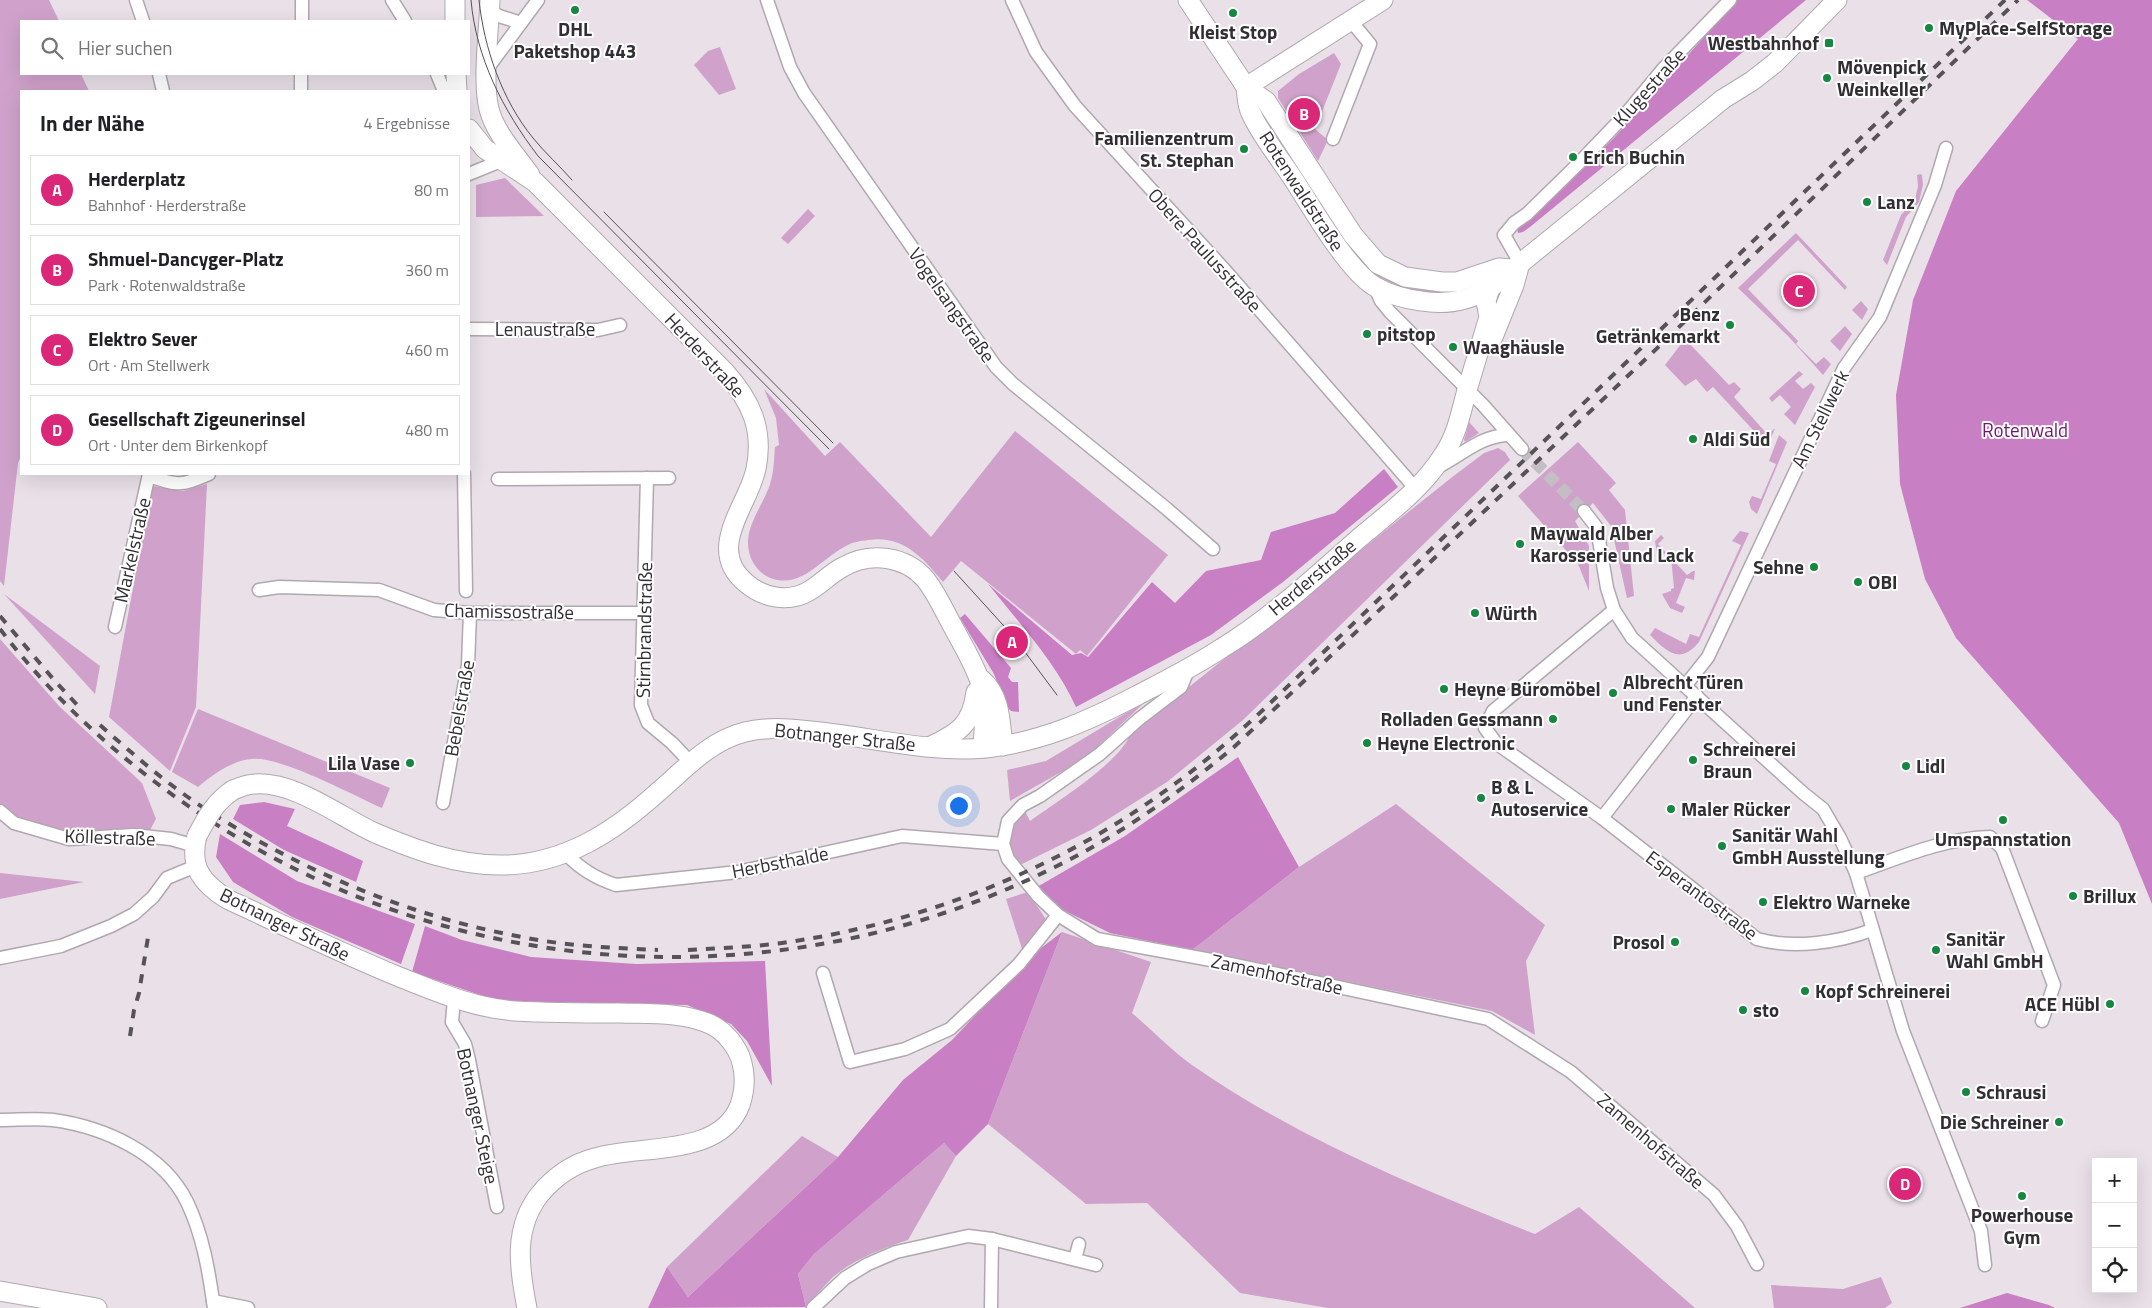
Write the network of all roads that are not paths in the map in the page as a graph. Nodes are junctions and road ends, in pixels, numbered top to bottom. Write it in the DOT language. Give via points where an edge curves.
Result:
graph roads {
  1 [pos="136,0"];
  2 [pos="302,0"];
  3 [pos="392,0"];
  4 [pos="455,0"];
  5 [pos="538,0"];
  6 [pos="767,0"];
  7 [pos="1012,0"];
  8 [pos="1188,0"];
  9 [pos="1384,0"];
  10 [pos="1730,0"];
  11 [pos="1837,0"];
  12 [pos="490,5"];
  13 [pos="143,20"];
  14 [pos="302,20"];
  15 [pos="404,20"];
  16 [pos="455,20"];
  17 [pos="1351,21"];
  18 [pos="521,23"];
  19 [pos="487,68"];
  20 [pos="159,75"];
  21 [pos="302,75"];
  22 [pos="437,75"];
  23 [pos="456,75"];
  24 [pos="1246,87"];
  25 [pos="163,90"];
  26 [pos="301,90"];
  27 [pos="444,90"];
  28 [pos="457,90"];
  29 [pos="470,131"];
  30 [pos="1333,139"];
  31 [pos="1946,148"];
  32 [pos="508,156"];
  33 [pos="470,174"];
  34 [pos="1331,201"];
  35 [pos="1315,214"];
  36 [pos="1516,266"];
  37 [pos="1457,282"];
  38 [pos="1374,286"];
  39 [pos="1485,294"];
  40 [pos="620,325"];
  41 [pos="470,329"];
  42 [pos="1478,356"];
  43 [pos="1467,390"];
  44 [pos="1508,435"];
  45 [pos="1522,449"];
  46 [pos="1435,468"];
  47 [pos="149,475"];
  48 [pos="208,475"];
  49 [pos="464,475"];
  50 [pos="646,478"];
  51 [pos="669,478"];
  52 [pos="498,479"];
  53 [pos="1416,489"];
  54 [pos="1584,511"];
  55 [pos="1213,549"];
  56 [pos="259,590"];
  57 [pos="466,591"];
  58 [pos="1614,610"];
  59 [pos="470,613"];
  60 [pos="643,613"];
  61 [pos="115,627"];
  62 [pos="1189,668"];
  63 [pos="978,676"];
  64 [pos="1685,686"];
  65 [pos="1697,696"];
  66 [pos="931,746"];
  67 [pos="1003,746"];
  68 [pos="983,748"];
  69 [pos="690,762"];
  70 [pos="443,803"];
  71 [pos="0,811"];
  72 [pos="1602,818"];
  73 [pos="196,841"];
  74 [pos="1003,844"];
  75 [pos="566,854"];
  76 [pos="196,866"];
  77 [pos="1856,873"];
  78 [pos="1058,915"];
  79 [pos="1872,930"];
  80 [pos="0,958"];
  81 [pos="823,972"];
  82 [pos="454,999"];
  83 [pos="2042,1021"];
  84 [pos="0,1120"];
  85 [pos="497,1207"];
  86 [pos="992,1239"];
  87 [pos="1079,1244"];
  88 [pos="1076,1259"];
  89 [pos="1757,1264"];
  90 [pos="1096,1265"];
  91 [pos="1985,1265"];
  92 [pos="0,1291"];
  93 [pos="213,1305"];
  94 [pos="97,1308"];
  95 [pos="248,1308"];
  96 [pos="527,1308"];
  97 [pos="812,1308"];
  98 [pos="991,1308"];
  1 -- 13 [label="street"];
  2 -- 14 [label="street"];
  3 -- 15 [label="street"];
  4 -- 16 [label="main road"];
  5 -- 18 [label="street"];
  6 -- 55 [label="street, Vogelsangstraße" via="790,67 804,93 996,367"];
  7 -- 53 [label="street, Obere Paulusstraße" via="1036,52 1075,106 1229,275"];
  8 -- 24 [label="main road, Rotenwaldstraße"];
  9 -- 17 [label="main road"];
  10 -- 36 [label="street, Klugestraße" via="1578,164 1504,235"];
  11 -- 36 [label="main road, Rotenwaldstraße" via="1775,64 1723,99"];
  12 -- 18 [label="street" via="498,16"];
  12 -- 19 [label="main road"];
  17 -- 24 [label="main road"];
  17 -- 30 [label="street" via="1370,44"];
  18 -- 19 [label="street"];
  19 -- 32 [label="main road" via="489,110"];
  20 -- 25 [label="street"];
  21 -- 26 [label="street"];
  22 -- 27 [label="street"];
  23 -- 28 [label="main road"];
  24 -- 34 [label="main road, Rotenwaldstraße" via="1266,101"];
  24 -- 35 [label="main road, Rotenwaldstraße" via="1250,112"];
  29 -- 32 [label="main road" via="485,149"];
  31 -- 64 [label="street, Am Stellwerk" via="1880,316 1844,368 1708,657"];
  32 -- 33 [label="street"];
  32 -- 63 [label="main road, Herderstraße" via="725,372 751,408 758,443 756,470 729,535 731,561 744,582 767,596 782,598 808,592 844,566 862,560 878,558 905,563 931,587"];
  34 -- 35 [label="main road" via="1317,203"];
  34 -- 37 [label="main road, Rotenwaldstraße" via="1353,235 1378,264 1405,277"];
  35 -- 38 [label="main road, Rotenwaldstraße" via="1346,258"];
  36 -- 37 [label="main road, Rotenwaldstraße" via="1499,268"];
  36 -- 39 [label="main road, Rotenwaldstraße"];
  36 -- 42 [label="main road" via="1514,285 1494,336"];
  37 -- 39 [label="main road"];
  38 -- 39 [label="main road, Rotenwaldstraße" via="1394,295 1426,302 1451,302"];
  38 -- 43 [label="street, Rotenwaldstraße" via="1390,312"];
  39 -- 42 [label="main road, Herderstraße" via="1489,317"];
  40 -- 41 [label="street, Lenaustraße" via="598,330"];
  42 -- 43 [label="main road, Herderstraße"];
  43 -- 44 [label="street, Rotenwaldstraße"];
  43 -- 46 [label="main road, Herderstraße" via="1456,430"];
  44 -- 45 [label="street, Rotenwaldstraße"];
  44 -- 46 [label="street" via="1477,442"];
  46 -- 53 [label="main road, Herderstraße"];
  47 -- 48 [label="street" via="173,484 186,484"];
  47 -- 61 [label="street, Markelstraße"];
  49 -- 57 [label="street"];
  50 -- 51 [label="street"];
  50 -- 52 [label="street"];
  50 -- 60 [label="street, Stirnbrandstraße"];
  53 -- 62 [label="main road, Herderstraße" via="1258,623"];
  54 -- 58 [label="street" via="1597,528"];
  56 -- 59 [label="street, Chamissostraße" via="279,587 379,590 434,610"];
  58 -- 64 [label="street" via="1632,638"];
  58 -- 72 [label="street, Esperantostraße" via="1493,711 1485,728 1496,743"];
  59 -- 60 [label="street, Chamissostraße"];
  59 -- 70 [label="street, Bebelstraße" via="468,665"];
  60 -- 69 [label="street, Stirnbrandstraße" via="641,705 648,723"];
  62 -- 67 [label="main road, Herderstraße" via="1084,722 1044,738"];
  62 -- 74 [label="street" via="1182,686 1100,754 1015,811 1008,821"];
  63 -- 66 [label="main road" via="969,720 961,729"];
  63 -- 67 [label="main road, Herderstraße" via="991,687 997,702"];
  63 -- 68 [label="main road, Herderstraße" via="983,693"];
  64 -- 65 [label="street"];
  65 -- 72 [label="street"];
  65 -- 77 [label="street" via="1823,809"];
  66 -- 68 [label="main road, Botnanger Straße"];
  66 -- 69 [label="main road, Botnanger Straße" via="797,729 765,729 724,740"];
  67 -- 68 [label="main road, Herderstraße"];
  69 -- 75 [label="main road, Botnanger Straße" via="604,836"];
  71 -- 73 [label="street, Köllestraße" via="14,823 69,838 133,835"];
  72 -- 79 [label="street, Esperantostraße" via="1757,939 1773,944 1793,944 1848,939"];
  73 -- 75 [label="main road, Botnanger Straße, bridge" via="209,812 222,797 250,784 268,784 286,789 395,841 454,861 509,865"];
  73 -- 76 [label="main road, Botnanger Straße"];
  74 -- 75 [label="street, Herbsthalde" via="902,836 738,872 616,885 597,879"];
  74 -- 78 [label="street, Zamenhofstraße" via="1008,859"];
  76 -- 80 [label="street" via="167,878 153,897 111,926 61,946"];
  76 -- 82 [label="main road, Botnanger Straße" via="210,888 227,899 338,951"];
  77 -- 79 [label="street"];
  77 -- 83 [label="street" via="1945,843 1990,837 2002,848 2054,985"];
  78 -- 81 [label="street" via="1019,964 950,1029 905,1049 850,1062"];
  78 -- 89 [label="street, Zamenhofstraße" via="1097,939 1213,960 1488,1019 1571,1072 1714,1195 1737,1226"];
  79 -- 91 [label="street" via="1903,1030 1981,1231"];
  82 -- 85 [label="street, Botnanger Steige" via="452,1022 467,1052"];
  82 -- 96 [label="main road, Botnanger Straße" via="510,1011 688,1017 724,1033 733,1043 745,1072 737,1111 715,1135 689,1143 596,1157 574,1165 546,1188 522,1226 521,1276"];
  84 -- 93 [label="street" via="51,1120 93,1129 128,1143 159,1166 187,1200 203,1246"];
  86 -- 88 [label="street"];
  86 -- 97 [label="street" via="968,1236 896,1252 845,1278"];
  86 -- 98 [label="street"];
  87 -- 88 [label="street"];
  88 -- 90 [label="street"];
  92 -- 94 [label="main road"];
  93 -- 95 [label="street"];
}
